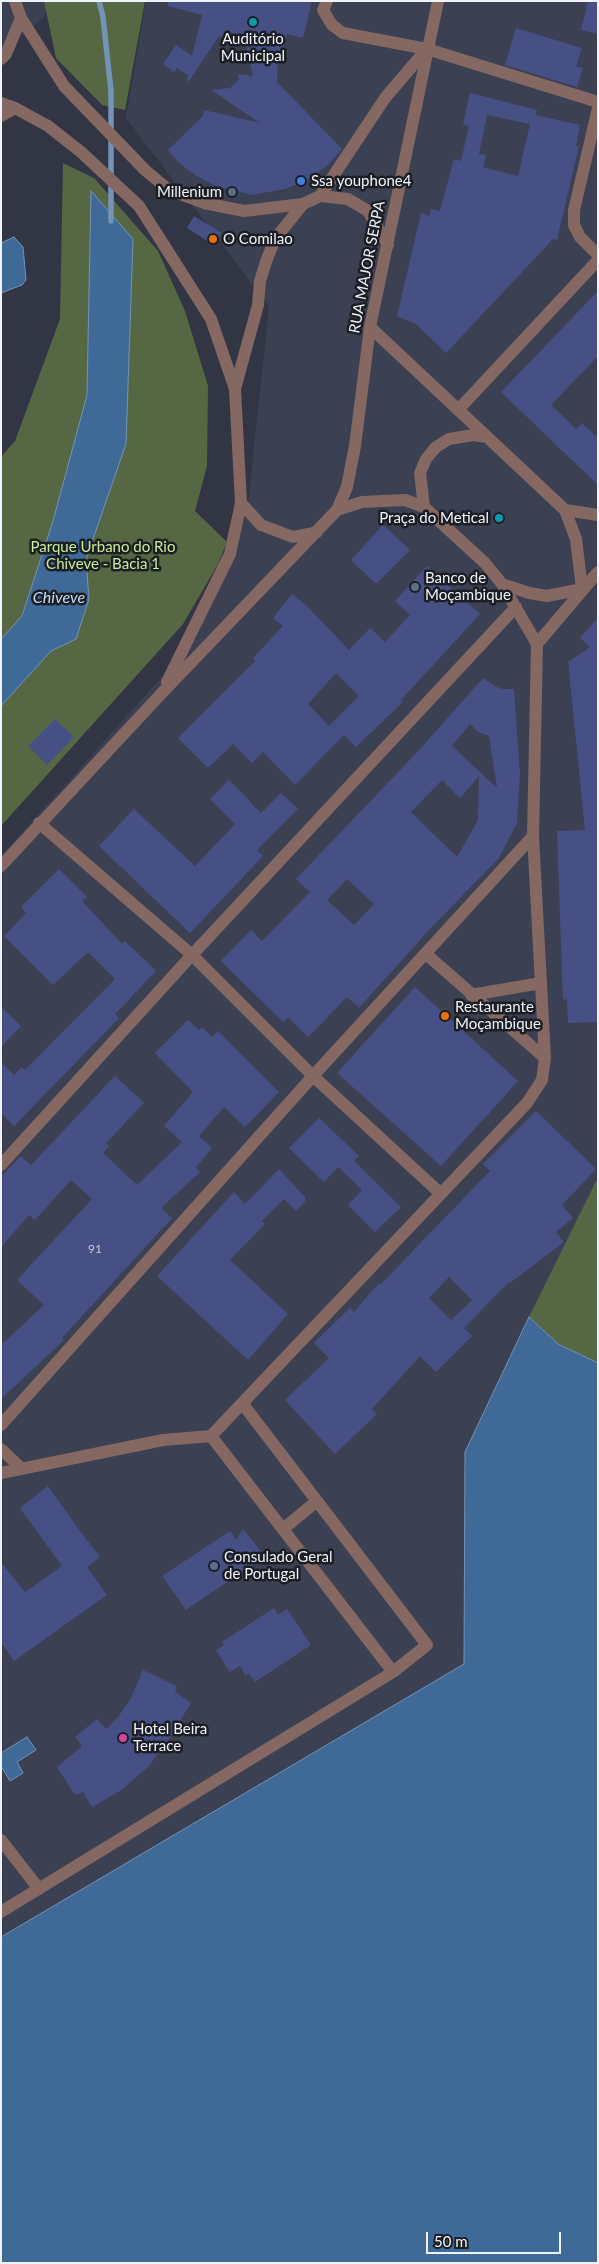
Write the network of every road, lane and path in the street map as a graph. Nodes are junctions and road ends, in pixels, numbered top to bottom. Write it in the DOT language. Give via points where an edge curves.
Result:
graph roads {
  1 [pos="15,1"];
  2 [pos="326,1"];
  3 [pos="438,1"];
  4 [pos="21,18"];
  5 [pos="427,49"];
  6 [pos="1,59"];
  7 [pos="598,102"];
  8 [pos="1,103"];
  9 [pos="15,108"];
  10 [pos="598,108"];
  11 [pos="1,116"];
  12 [pos="320,196"];
  13 [pos="303,204"];
  14 [pos="388,244"];
  15 [pos="598,255"];
  16 [pos="598,260"];
  17 [pos="370,327"];
  18 [pos="236,389"];
  19 [pos="458,410"];
  20 [pos="487,437"];
  21 [pos="241,503"];
  22 [pos="424,507"];
  23 [pos="337,510"];
  24 [pos="565,510"];
  25 [pos="598,515"];
  26 [pos="317,532"];
  27 [pos="598,572"];
  28 [pos="502,584"];
  29 [pos="582,589"];
  30 [pos="516,607"];
  31 [pos="537,644"];
  32 [pos="161,694"];
  33 [pos="39,823"];
  34 [pos="533,836"];
  35 [pos="1,866"];
  36 [pos="426,954"];
  37 [pos="192,955"];
  38 [pos="541,983"];
  39 [pos="471,995"];
  40 [pos="545,1058"];
  41 [pos="314,1076"];
  42 [pos="1,1165"];
  43 [pos="440,1193"];
  44 [pos="242,1403"];
  45 [pos="1,1425"];
  46 [pos="211,1436"];
  47 [pos="1,1449"];
  48 [pos="21,1468"];
  49 [pos="1,1473"];
  50 [pos="317,1501"];
  51 [pos="283,1529"];
  52 [pos="393,1672"];
  53 [pos="1,1840"];
  54 [pos="39,1888"];
  55 [pos="1,1912"];
  1 -- 4 [label="street"];
  2 -- 5 [label="street" via="324,10 332,25 343,33"];
  3 -- 5 [label="street, RUA MAJOR SERPA"];
  4 -- 6 [label="street"];
  4 -- 13 [label="street" via="64,86 145,170 169,190 204,203 244,211"];
  5 -- 7 [label="street"];
  5 -- 12 [label="street" via="385,98"];
  5 -- 14 [label="street, RUA MAJOR SERPA"];
  8 -- 9 [label="street"];
  9 -- 11 [label="street"];
  9 -- 18 [label="street" via="48,126 81,152 139,206 211,319"];
  10 -- 15 [label="street" via="574,210 574,225 580,237"];
  12 -- 13 [label="street"];
  12 -- 14 [label="street" via="348,199 368,211"];
  13 -- 18 [label="street" via="275,239 267,259"];
  14 -- 17 [label="street, RUA MAJOR SERPA"];
  16 -- 19 [label="street"];
  17 -- 19 [label="street"];
  17 -- 23 [label="street, RUA MAJOR SERPA" via="355,446 347,487"];
  18 -- 21 [label="street"];
  19 -- 20 [label="street"];
  20 -- 22 [label="street" via="473,435 449,439 436,447 420,473"];
  20 -- 24 [label="street"];
  21 -- 26 [label="street" via="261,525 293,537"];
  21 -- 32 [label="street" via="230,554"];
  22 -- 23 [label="street" via="405,500 362,502"];
  22 -- 28 [label="street" via="485,563"];
  23 -- 26 [label="street, RUA MAJOR SERPA"];
  24 -- 25 [label="street"];
  24 -- 29 [label="street" via="576,539"];
  26 -- 32 [label="street, RUA MAJOR SERPA"];
  27 -- 29 [label="street"];
  28 -- 29 [label="street" via="547,596"];
  28 -- 30 [label="street"];
  29 -- 31 [label="street"];
  30 -- 31 [label="street"];
  30 -- 37 [label="street"];
  31 -- 34 [label="street"];
  32 -- 33 [label="street, RUA MAJOR SERPA"];
  33 -- 35 [label="street, RUA MAJOR SERPA"];
  33 -- 37 [label="street"];
  34 -- 36 [label="street"];
  34 -- 38 [label="street"];
  36 -- 39 [label="street"];
  36 -- 41 [label="street"];
  37 -- 41 [label="street"];
  37 -- 42 [label="street"];
  38 -- 39 [label="street"];
  38 -- 40 [label="street"];
  39 -- 40 [label="street"];
  40 -- 43 [label="street" via="542,1080 528,1102"];
  41 -- 43 [label="street"];
  41 -- 45 [label="street"];
  43 -- 44 [label="street"];
  44 -- 46 [label="street"];
  44 -- 50 [label="street"];
  46 -- 48 [label="street" via="163,1440"];
  46 -- 51 [label="street"];
  47 -- 48 [label="street"];
  48 -- 49 [label="street"];
  50 -- 51 [label="street"];
  50 -- 52 [label="street" via="427,1645"];
  51 -- 52 [label="street"];
  52 -- 54 [label="street"];
  53 -- 54 [label="street"];
  54 -- 55 [label="street"];
}
